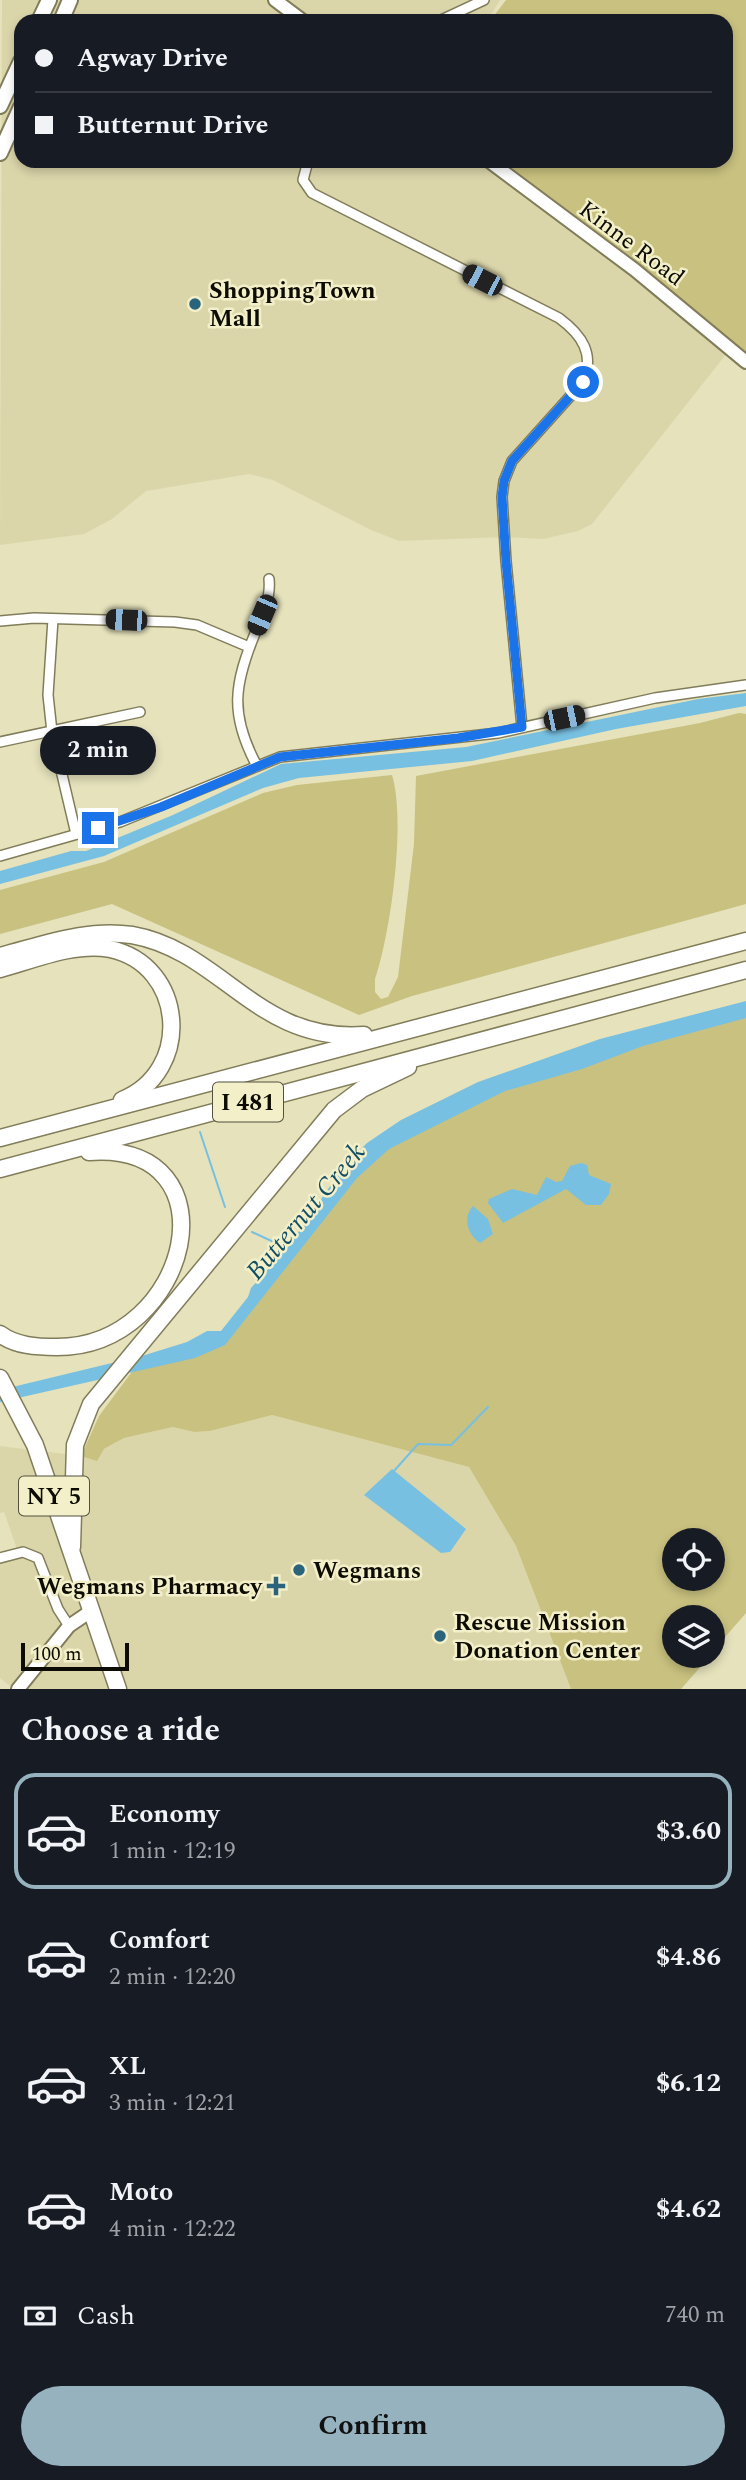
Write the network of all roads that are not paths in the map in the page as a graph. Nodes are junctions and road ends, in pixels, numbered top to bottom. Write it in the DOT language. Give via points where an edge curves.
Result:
graph roads {
  1 [pos="275,0"];
  2 [pos="484,0"];
  3 [pos="294,14"];
  4 [pos="454,14"];
  5 [pos="14,76"];
  6 [pos="0,106"];
  7 [pos="14,122"];
  8 [pos="0,153"];
  9 [pos="306,168"];
  10 [pos="498,168"];
  11 [pos="746,362"];
  12 [pos="269,579"];
  13 [pos="53,619"];
  14 [pos="0,621"];
  15 [pos="249,647"];
  16 [pos="746,685"];
  17 [pos="140,712"];
  18 [pos="522,727"];
  19 [pos="52,732"];
  20 [pos="0,743"];
  21 [pos="257,765"];
  22 [pos="76,834"];
  23 [pos="0,856"];
  24 [pos="746,941"];
  25 [pos="0,956"];
  26 [pos="0,969"];
  27 [pos="746,970"];
  28 [pos="398,1033"];
  29 [pos="442,1051"];
  30 [pos="81,1117"];
  31 [pos="0,1138"];
  32 [pos="55,1154"];
  33 [pos="0,1169"];
  34 [pos="0,1334"];
  35 [pos="1,1380"];
  36 [pos="72,1547"];
  37 [pos="0,1559"];
  38 [pos="91,1611"];
  39 [pos="69,1626"];
  40 [pos="18,1689"];
  41 [pos="118,1689"];
  1 -- 3 [label="street"];
  2 -- 4 [label="street"];
  5 -- 6 [label="main road"];
  7 -- 8 [label="main road"];
  9 -- 18 [label="street" via="303,180 312,193 559,318 580,335 587,348 588,371 583,382 512,461 504,481 506,561"];
  10 -- 11 [label="street, Kinne Road" via="635,270"];
  12 -- 15 [label="street"];
  13 -- 14 [label="street"];
  13 -- 15 [label="street" via="197,625"];
  13 -- 19 [label="street" via="48,695"];
  15 -- 21 [label="street" via="236,701 239,726"];
  16 -- 18 [label="street" via="655,698"];
  17 -- 19 [label="street"];
  18 -- 21 [label="street" via="294,755"];
  19 -- 20 [label="street"];
  19 -- 22 [label="street"];
  21 -- 22 [label="street" via="161,807"];
  22 -- 23 [label="street"];
  24 -- 28 [label="highway, I 481"];
  25 -- 28 [label="highway" via="86,934 131,935 185,957 303,1030 340,1036"];
  26 -- 30 [label="highway" via="82,948 110,949 137,960 161,986 172,1013 172,1039 163,1066 142,1090"];
  27 -- 29 [label="highway, I 481"];
  28 -- 30 [label="highway, I 481"];
  29 -- 32 [label="highway, I 481"];
  29 -- 36 [label="highway" via="375,1082 334,1110 101,1390 75,1445"];
  30 -- 31 [label="highway, I 481"];
  32 -- 33 [label="highway, I 481"];
  32 -- 34 [label="highway" via="116,1152 145,1163 162,1176 180,1209 179,1255 149,1305 132,1321 98,1340 39,1347"];
  35 -- 36 [label="highway, NY 5" via="35,1445"];
  36 -- 38 [label="highway, NY 5"];
  37 -- 39 [label="street" via="23,1552 38,1558"];
  38 -- 39 [label="street"];
  38 -- 41 [label="highway, NY 5"];
  39 -- 40 [label="street"];
}
